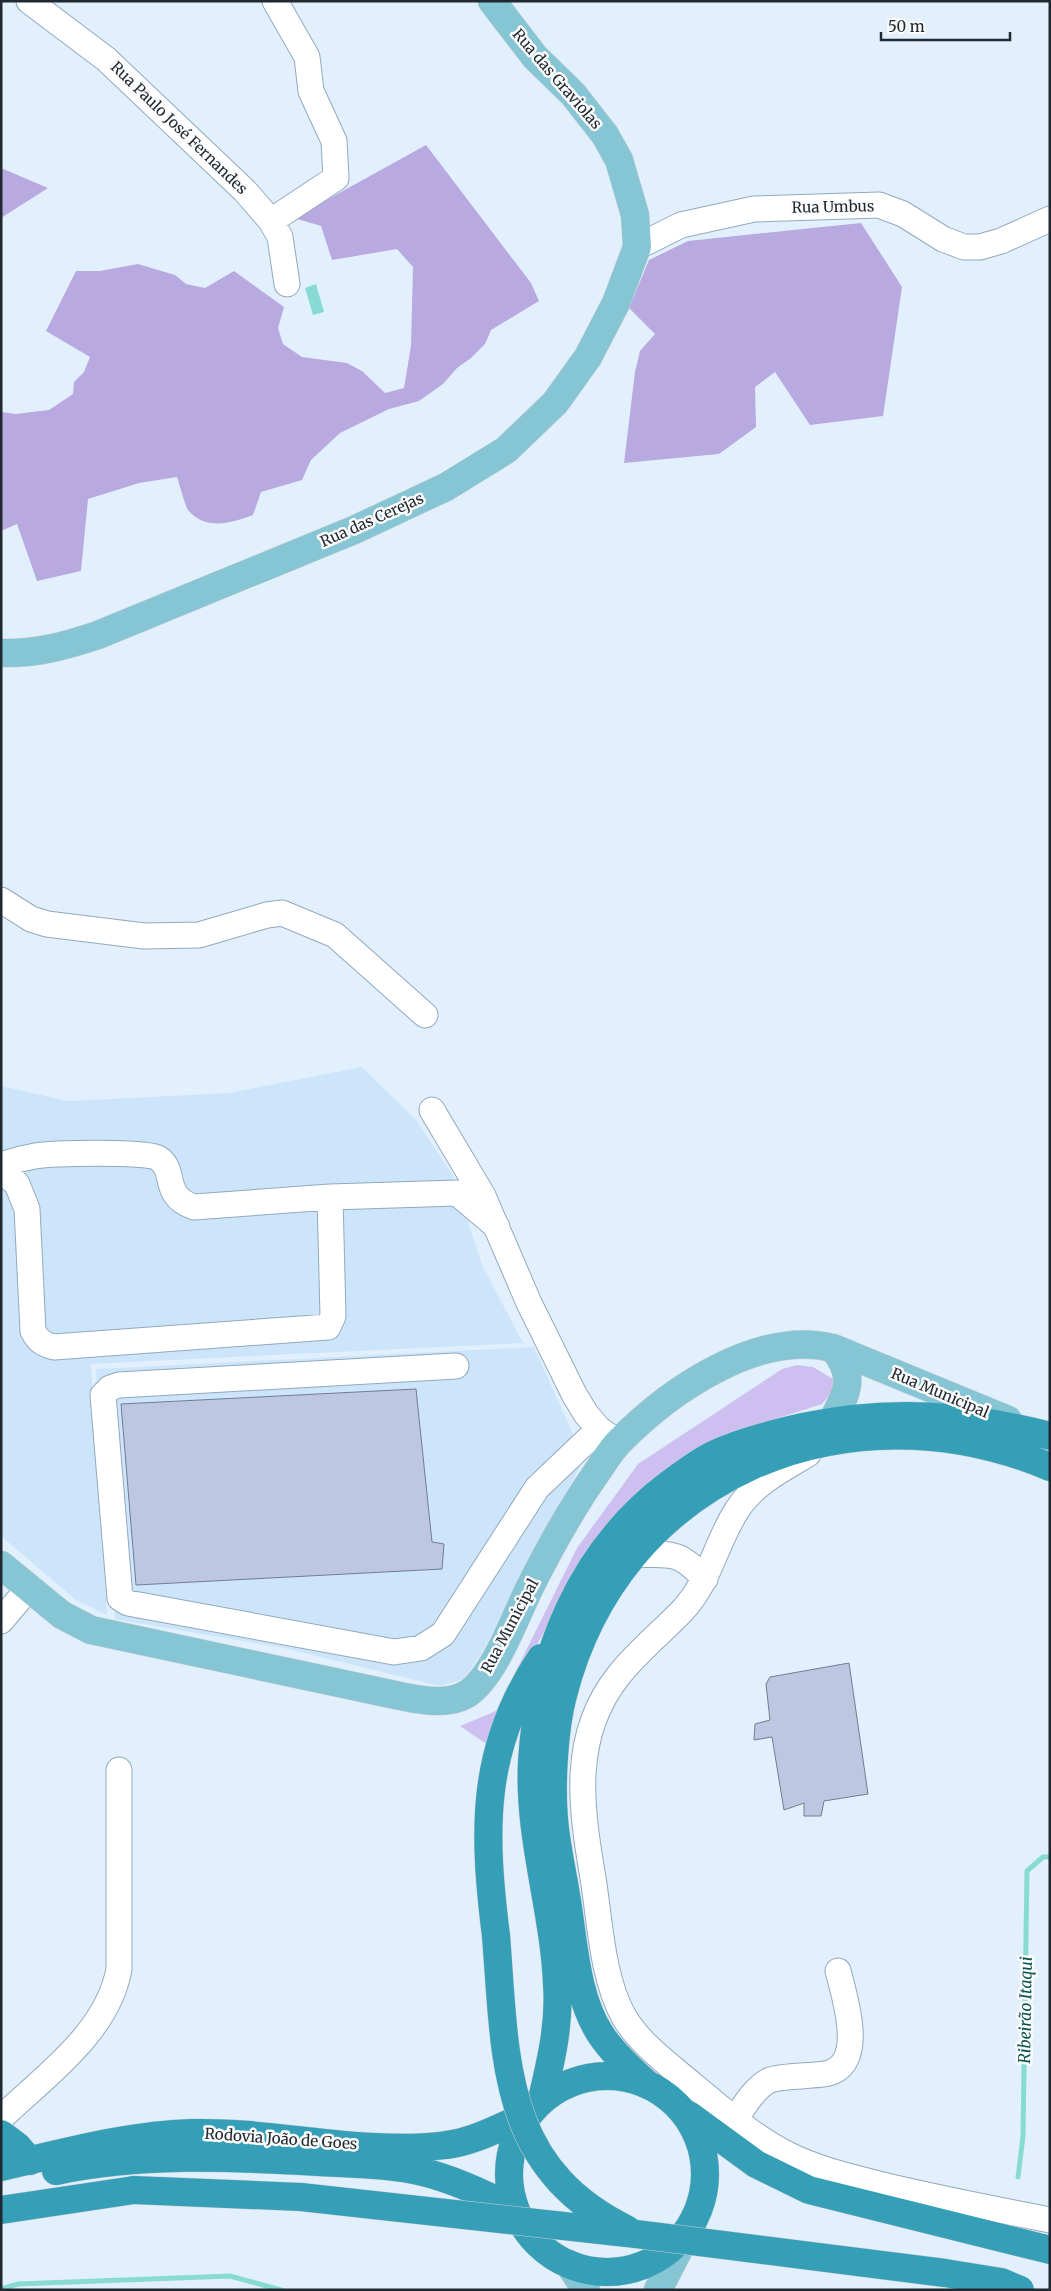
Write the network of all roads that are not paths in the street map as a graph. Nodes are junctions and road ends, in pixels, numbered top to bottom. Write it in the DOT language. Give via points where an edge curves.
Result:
graph roads {
  1 [pos="29,1"];
  2 [pos="275,1"];
  3 [pos="492,1"];
  4 [pos="1050,219"];
  5 [pos="271,221"];
  6 [pos="637,247"];
  7 [pos="287,284"];
  8 [pos="1,653"];
  9 [pos="1,900"];
  10 [pos="424,1014"];
  11 [pos="432,1110"];
  12 [pos="1,1165"];
  13 [pos="1,1171"];
  14 [pos="330,1197"];
  15 [pos="497,1227"];
  16 [pos="833,1348"];
  17 [pos="456,1366"];
  18 [pos="831,1431"];
  19 [pos="609,1436"];
  20 [pos="1049,1436"];
  21 [pos="1050,1467"];
  22 [pos="633,1555"];
  23 [pos="1,1565"];
  24 [pos="705,1579"];
  25 [pos="28,1589"];
  26 [pos="1,1621"];
  27 [pos="558,1632"];
  28 [pos="118,1770"];
  29 [pos="838,1971"];
  30 [pos="646,2084"];
  31 [pos="535,2107"];
  32 [pos="681,2109"];
  33 [pos="1,2118"];
  34 [pos="735,2120"];
  35 [pos="1,2134"];
  36 [pos="30,2161"];
  37 [pos="1,2167"];
  38 [pos="1,2184"];
  39 [pos="515,2209"];
  40 [pos="1,2210"];
  41 [pos="1050,2220"];
  42 [pos="693,2222"];
  43 [pos="636,2234"];
  44 [pos="1050,2250"];
  45 [pos="569,2264"];
  46 [pos="586,2290"];
  47 [pos="658,2290"];
  48 [pos="1020,2290"];
  1 -- 5 [label="street, Rua Paulo José Fernandes" via="106,58 245,191"];
  2 -- 5 [label="street" via="307,56 311,91 334,141 336,178"];
  3 -- 6 [label="main road, Rua das Graviolas" via="535,57 574,94 605,136 619,160 636,216"];
  4 -- 6 [label="street, Rua Umbus" via="980,247 942,239 903,214 879,205 754,209 681,225"];
  5 -- 7 [label="street, Rua Paulo José Fernandes" via="280,237"];
  6 -- 8 [label="main road, Rua das Cerejas" via="616,303 588,357 555,404 506,450 446,487 354,530 98,635 61,647"];
  9 -- 10 [label="street" via="24,915 47,924 144,936 199,935 268,914 282,913 335,935"];
  11 -- 15 [label="street" via="483,1196"];
  12 -- 14 [label="street" via="37,1156 134,1154 157,1157 166,1167 170,1188 182,1203 194,1207"];
  13 -- 14 [label="street" via="17,1184 27,1209 33,1331 37,1339 54,1347 328,1327 333,1316"];
  14 -- 15 [label="street" via="457,1193"];
  15 -- 19 [label="street" via="529,1303 574,1394"];
  16 -- 18 [label="main road" via="844,1361 848,1376 847,1395"];
  16 -- 19 [label="main road, Rua Municipal" via="815,1344 791,1345 714,1369"];
  16 -- 20 [label="main road, Rua Municipal"];
  17 -- 19 [label="street" via="110,1388 103,1395 120,1598 128,1603 394,1652 421,1648 444,1634 537,1488"];
  18 -- 20 [label="highway" via="870,1416 946,1416"];
  18 -- 21 [label="highway" via="934,1437 982,1445"];
  18 -- 22 [label="highway" via="763,1460 709,1488 669,1517"];
  18 -- 24 [label="street" via="772,1476 737,1509"];
  18 -- 27 [label="highway" via="762,1436 714,1454 640,1507 585,1576"];
  19 -- 25 [label="main road, Rua Municipal" via="503,1644 480,1681 458,1698 424,1700 91,1630 62,1615"];
  22 -- 24 [label="street" via="681,1557"];
  22 -- 30 [label="highway" via="600,1603 574,1658 562,1698 555,1743 554,1818 581,1981 589,2010 602,2037"];
  23 -- 25 [label="main road, Rua Municipal"];
  24 -- 34 [label="street" via="685,1608 636,1654 616,1678 600,1708 584,1758 582,1803 608,1971 624,2016 660,2058"];
  25 -- 26 [label="street"];
  27 -- 31 [label="highway" via="538,1705 532,1766 534,1815 558,1982 558,2015"];
  27 -- 43 [label="highway, bridge" via="506,1721 492,1770 488,1870 509,2077 530,2138 548,2168 574,2195 613,2223"];
  28 -- 33 [label="street" via="119,1969 116,1988 88,2036"];
  29 -- 34 [label="street" via="850,2017 848,2055 840,2069 827,2074 770,2080 748,2100"];
  30 -- 31 [label="highway, Rodovia João de Goes" via="621,2077 595,2076 570,2083"];
  30 -- 32 [label="highway" via="665,2094"];
  31 -- 36 [label="highway, Rodovia João de Goes" via="466,2140 447,2145 397,2148 230,2133 190,2133 113,2142"];
  31 -- 39 [label="highway" via="515,2139 509,2166 510,2194"];
  32 -- 42 [label="highway" via="698,2134 705,2164 704,2194"];
  32 -- 44 [label="highway" via="756,2164 809,2190"];
  34 -- 41 [label="street" via="788,2155 833,2171 919,2194"];
  35 -- 36 [label="highway"];
  36 -- 37 [label="highway, Rodovia João de Goes"];
  38 -- 39 [label="highway, Rodovia João de Goes" via="72,2168 152,2160 239,2158 423,2172 468,2187"];
  39 -- 45 [label="highway" via="540,2246"];
  40 -- 43 [label="highway, bridge" via="134,2190 301,2197"];
  42 -- 45 [label="highway" via="675,2245 652,2261 625,2270 597,2271"];
  42 -- 47 [label="main road"];
  43 -- 48 [label="highway, bridge" via="945,2273 1001,2282"];
  45 -- 46 [label="main road"];
}
